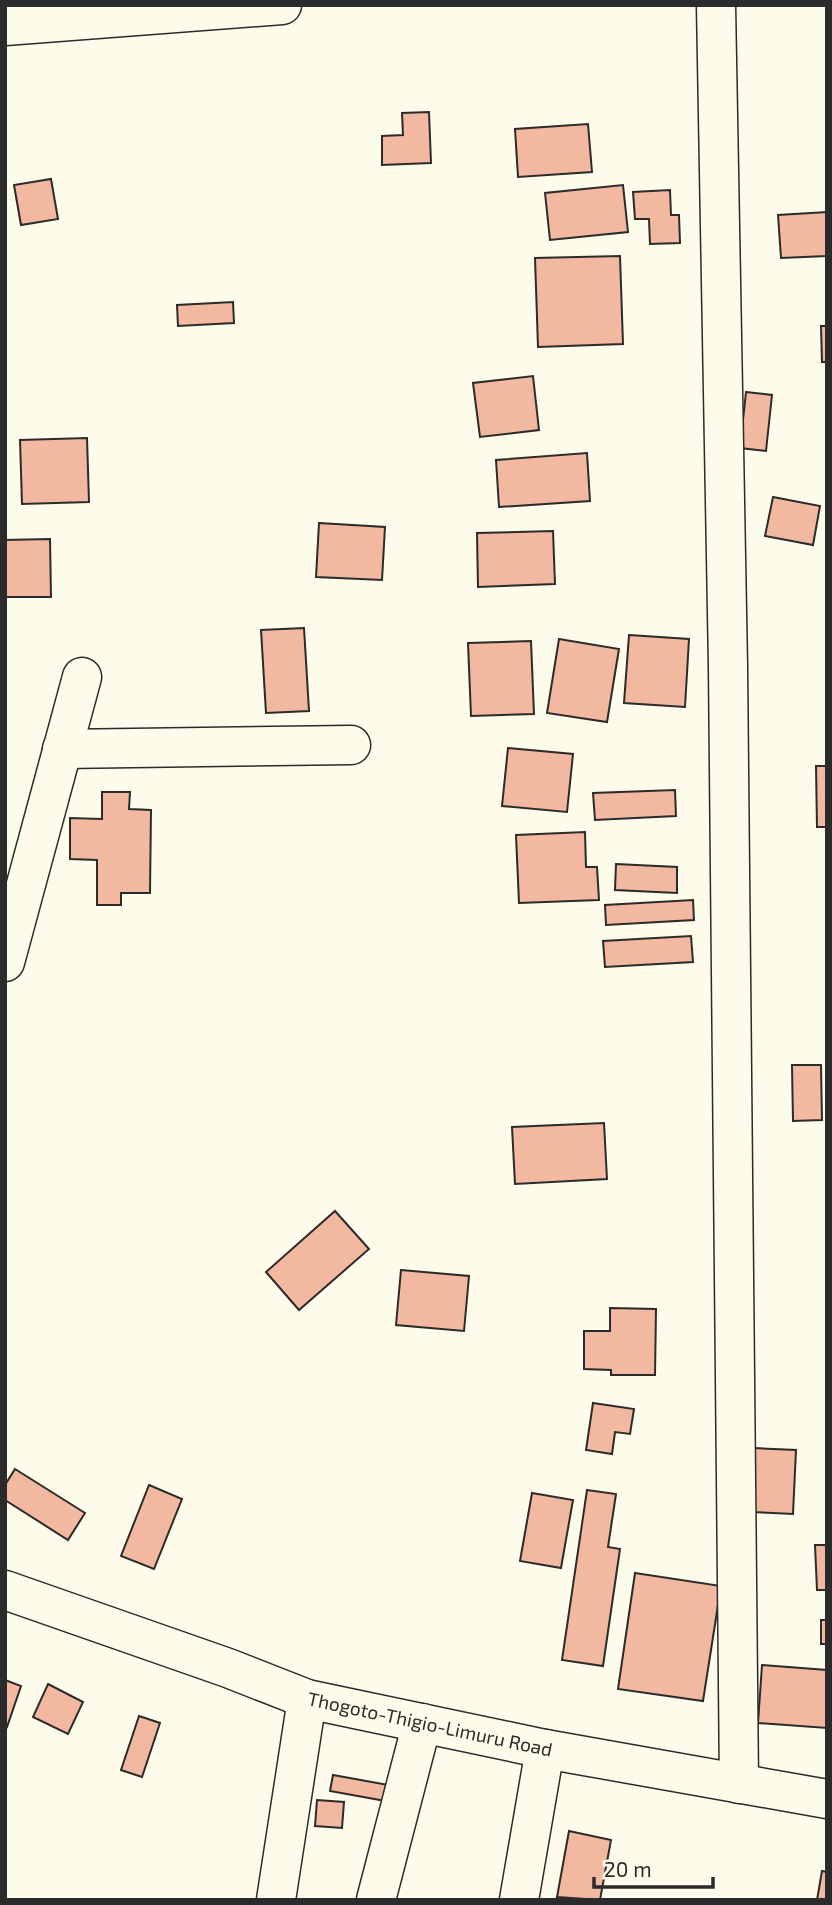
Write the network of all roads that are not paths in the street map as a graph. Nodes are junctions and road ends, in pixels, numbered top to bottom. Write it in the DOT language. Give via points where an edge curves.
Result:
graph roads {
  1 [pos="282,5"];
  2 [pos="716,5"];
  3 [pos="5,26"];
  4 [pos="82,677"];
  5 [pos="351,745"];
  6 [pos="62,749"];
  7 [pos="5,962"];
  8 [pos="5,1590"];
  9 [pos="307,1699"];
  10 [pos="422,1723"];
  11 [pos="545,1749"];
  12 [pos="739,1784"];
  13 [pos="827,1799"];
  14 [pos="276,1900"];
  15 [pos="376,1900"];
  16 [pos="519,1900"];
  1 -- 3 [label="main road"];
  2 -- 12 [label="main road"];
  4 -- 6 [label="main road"];
  5 -- 6 [label="main road"];
  6 -- 7 [label="main road"];
  8 -- 9 [label="main road, Thogoto-Thigio-Limuru Road"];
  9 -- 10 [label="main road, Thogoto-Thigio-Limuru Road"];
  9 -- 14 [label="main road"];
  10 -- 11 [label="main road, Thogoto-Thigio-Limuru Road"];
  10 -- 15 [label="main road"];
  11 -- 12 [label="main road, Thogoto-Thigio-Limuru Road"];
  11 -- 16 [label="main road"];
  12 -- 13 [label="main road, Thogoto-Thigio-Limuru Road"];
}
